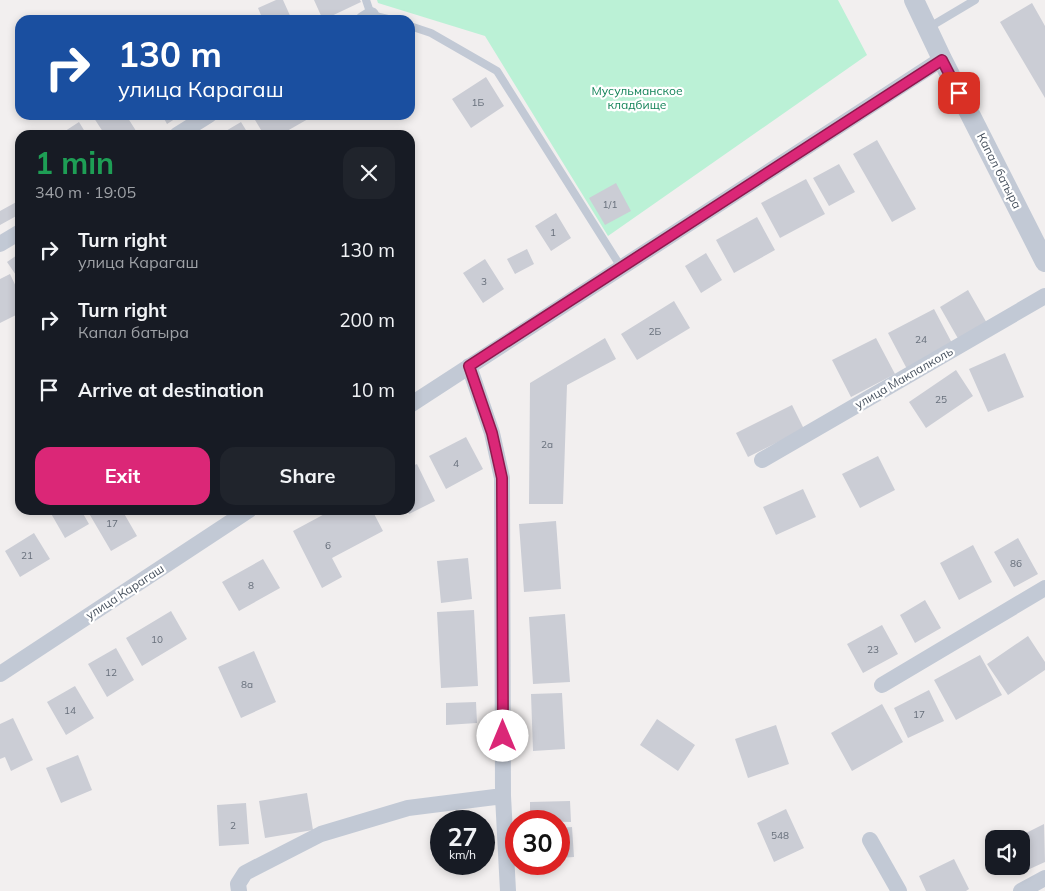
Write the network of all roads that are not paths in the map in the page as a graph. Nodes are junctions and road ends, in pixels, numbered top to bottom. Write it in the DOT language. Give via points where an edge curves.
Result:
graph roads {
  1 [pos="914,0"];
  2 [pos="975,0"];
  3 [pos="415,28"];
  4 [pos="928,28"];
  5 [pos="942,60"];
  6 [pos="201,120"];
  7 [pos="184,130"];
  8 [pos="15,235"];
  9 [pos="0,244"];
  10 [pos="1045,262"];
  11 [pos="621,267"];
  12 [pos="1045,296"];
  13 [pos="469,366"];
  14 [pos="415,402"];
  15 [pos="762,460"];
  16 [pos="242,515"];
  17 [pos="1045,588"];
  18 [pos="0,674"];
  19 [pos="882,685"];
  20 [pos="503,796"];
  21 [pos="870,840"];
  22 [pos="1045,878"];
  23 [pos="239,891"];
  24 [pos="508,891"];
  25 [pos="899,891"];
  26 [pos="1021,891"];
  1 -- 4 [label="street, Капал батыра"];
  2 -- 4 [label="lane"];
  3 -- 11 [label="lane" via="431,33 497,71"];
  4 -- 5 [label="street, Капал батыра"];
  5 -- 10 [label="street, Капал батыра"];
  5 -- 11 [label="street"];
  6 -- 7 [label="street"];
  8 -- 9 [label="street"];
  11 -- 13 [label="street"];
  12 -- 15 [label="street, улица Макпалколь"];
  13 -- 14 [label="street"];
  13 -- 20 [label="street" via="492,433 502,478"];
  16 -- 18 [label="street, улица Карагаш"];
  17 -- 19 [label="street"];
  20 -- 23 [label="street" via="408,808 321,834 245,873 238,884"];
  20 -- 24 [label="street"];
  21 -- 25 [label="street"];
  22 -- 26 [label="street"];
}
